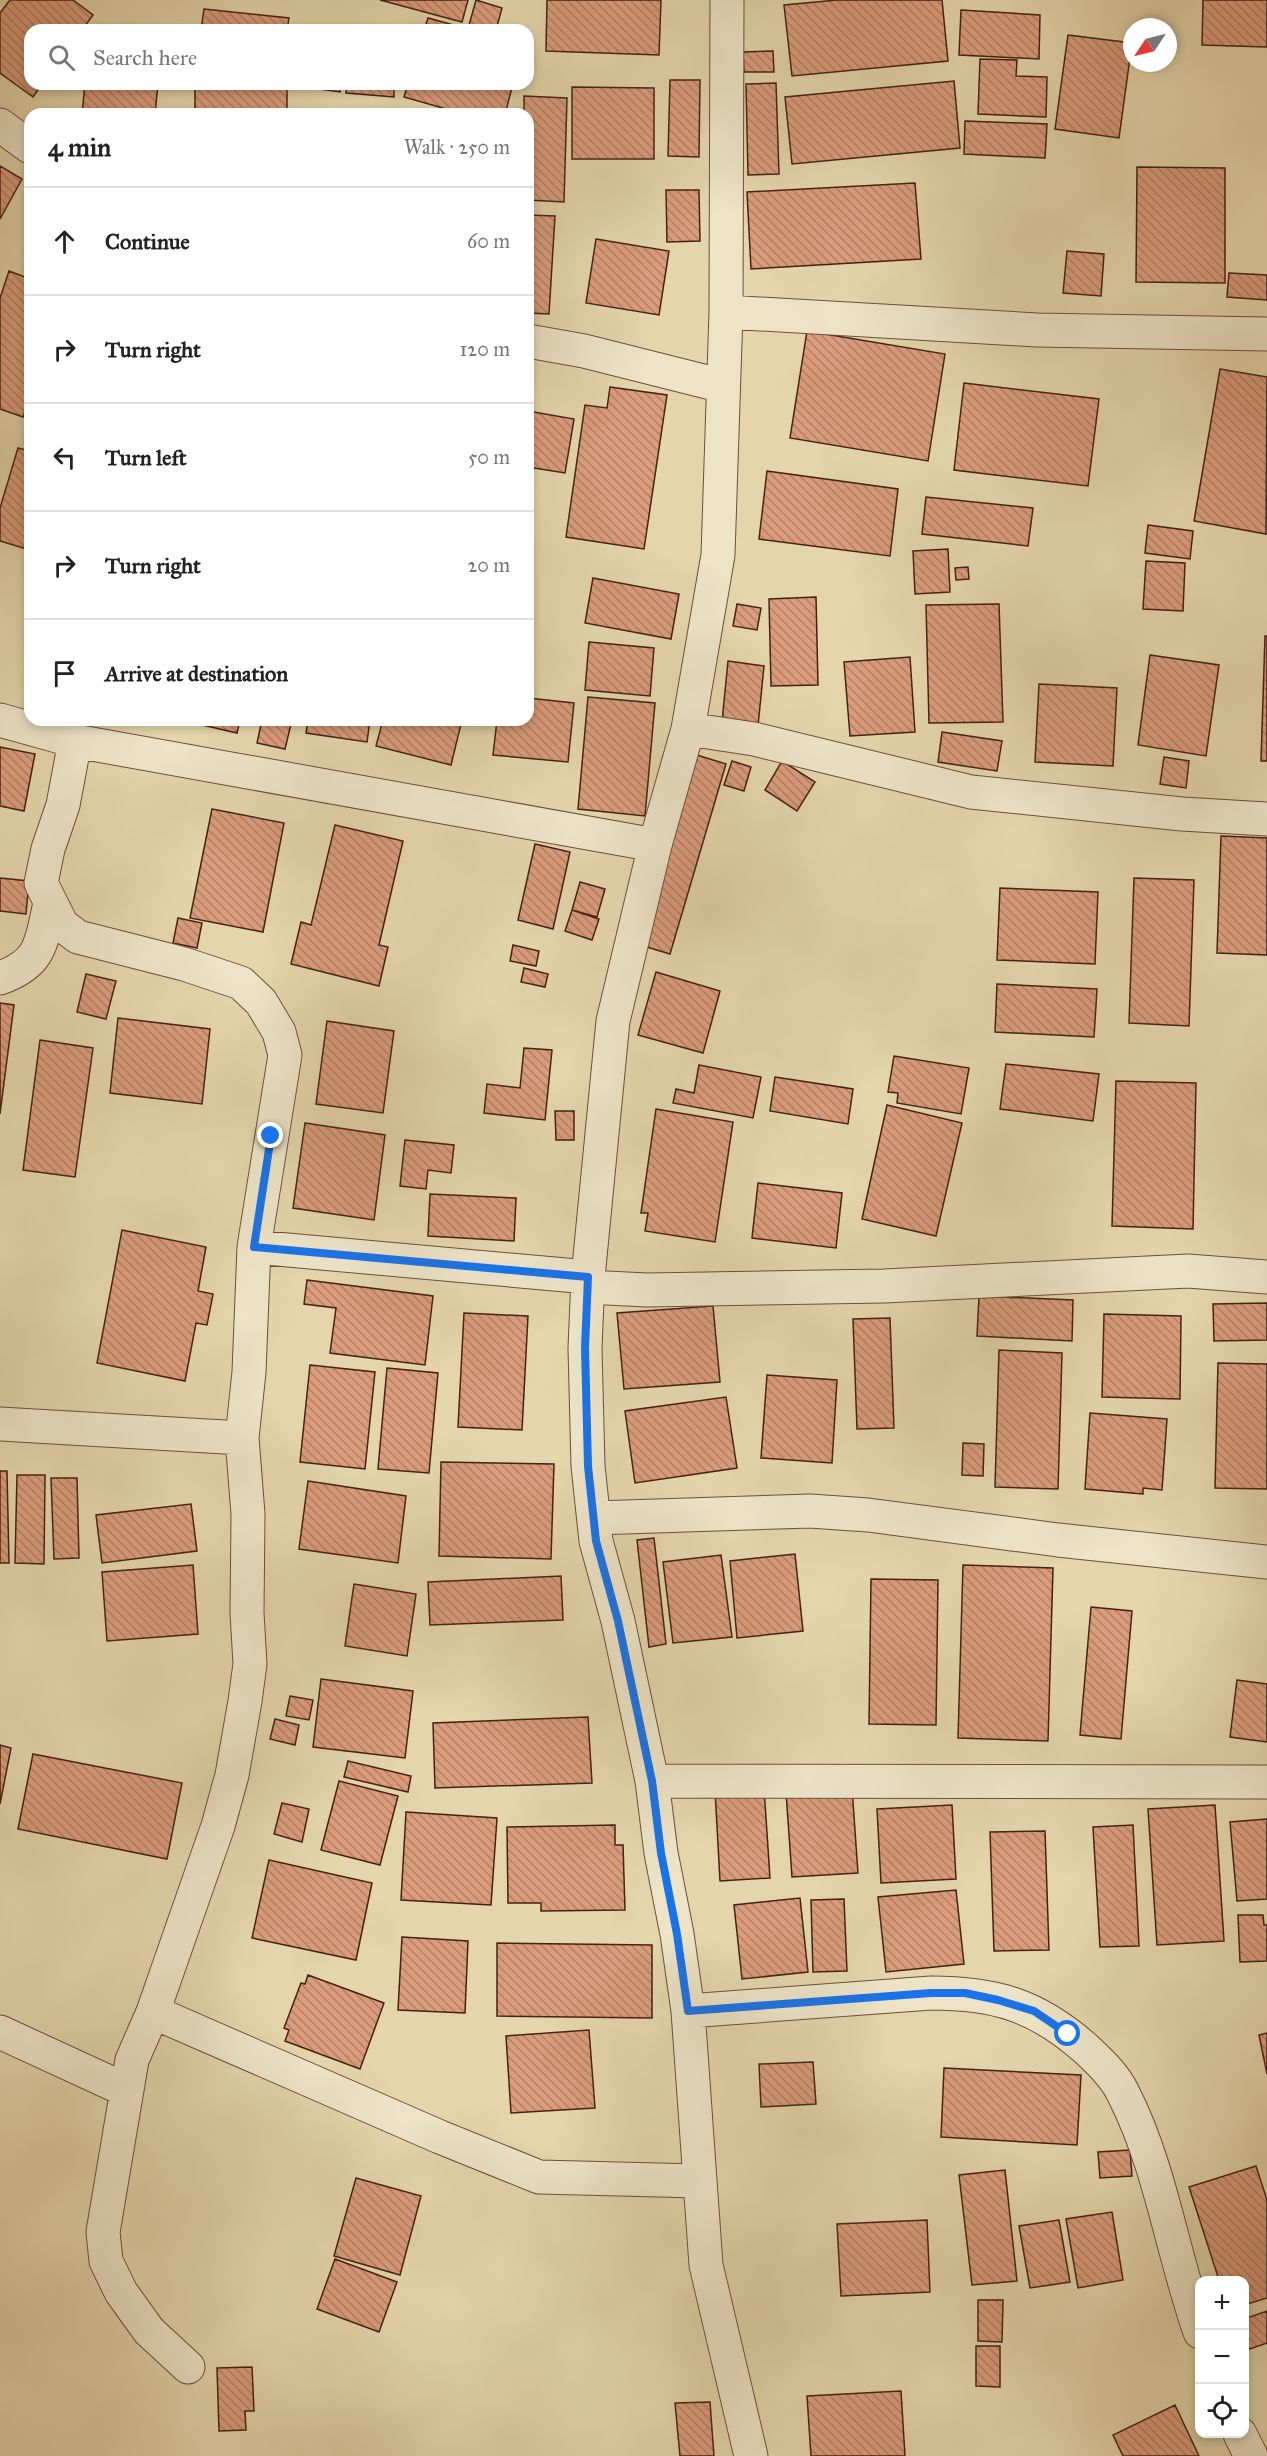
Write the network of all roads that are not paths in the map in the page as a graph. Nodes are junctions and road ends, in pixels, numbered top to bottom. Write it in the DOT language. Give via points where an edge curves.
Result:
graph roads {
  1 [pos="728,0"];
  2 [pos="0,125"];
  3 [pos="24,143"];
  4 [pos="726,312"];
  5 [pos="1267,334"];
  6 [pos="534,342"];
  7 [pos="723,386"];
  8 [pos="0,720"];
  9 [pos="688,729"];
  10 [pos="75,741"];
  11 [pos="1267,819"];
  12 [pos="655,844"];
  13 [pos="50,903"];
  14 [pos="0,978"];
  15 [pos="254,1247"];
  16 [pos="1267,1277"];
  17 [pos="588,1282"];
  18 [pos="0,1424"];
  19 [pos="242,1438"];
  20 [pos="594,1518"];
  21 [pos="1267,1562"];
  22 [pos="652,1781"];
  23 [pos="1267,1782"];
  24 [pos="688,2011"];
  25 [pos="153,2012"];
  26 [pos="0,2032"];
  27 [pos="126,2090"];
  28 [pos="699,2181"];
  29 [pos="1199,2330"];
  30 [pos="188,2367"];
  31 [pos="1242,2438"];
  32 [pos="751,2456"];
  33 [pos="1251,2456"];
  1 -- 4 [label="street"];
  2 -- 3 [label="street"];
  4 -- 5 [label="street" via="1037,330"];
  4 -- 7 [label="street"];
  6 -- 7 [label="street"];
  7 -- 9 [label="street" via="718,555"];
  8 -- 10 [label="street"];
  9 -- 11 [label="street" via="754,739 971,792"];
  9 -- 12 [label="street"];
  10 -- 12 [label="street"];
  10 -- 13 [label="street" via="63,805 41,883"];
  12 -- 17 [label="street" via="613,1021"];
  13 -- 14 [label="street" via="34,958 17,972"];
  13 -- 15 [label="street" via="62,925 78,937 241,983 261,1002 279,1032 285,1055 282,1089"];
  15 -- 17 [label="street"];
  15 -- 19 [label="street"];
  16 -- 17 [label="street" via="1188,1271 884,1286 647,1290"];
  17 -- 20 [label="street" via="587,1431"];
  18 -- 19 [label="street"];
  19 -- 25 [label="street" via="248,1514 250,1664 245,1701 218,1826"];
  20 -- 21 [label="street" via="810,1511"];
  20 -- 22 [label="street" via="596,1541 618,1621"];
  22 -- 23 [label="street"];
  22 -- 24 [label="street"];
  24 -- 28 [label="street"];
  24 -- 29 [label="street" via="965,1993 1034,2011 1101,2062 1123,2091 1149,2152 1182,2283"];
  25 -- 27 [label="street" via="132,2060"];
  25 -- 28 [label="street" via="539,2177"];
  26 -- 27 [label="street"];
  27 -- 30 [label="street" via="103,2232 106,2261 149,2331"];
  28 -- 32 [label="street" via="706,2265"];
  31 -- 33 [label="street"];
}
